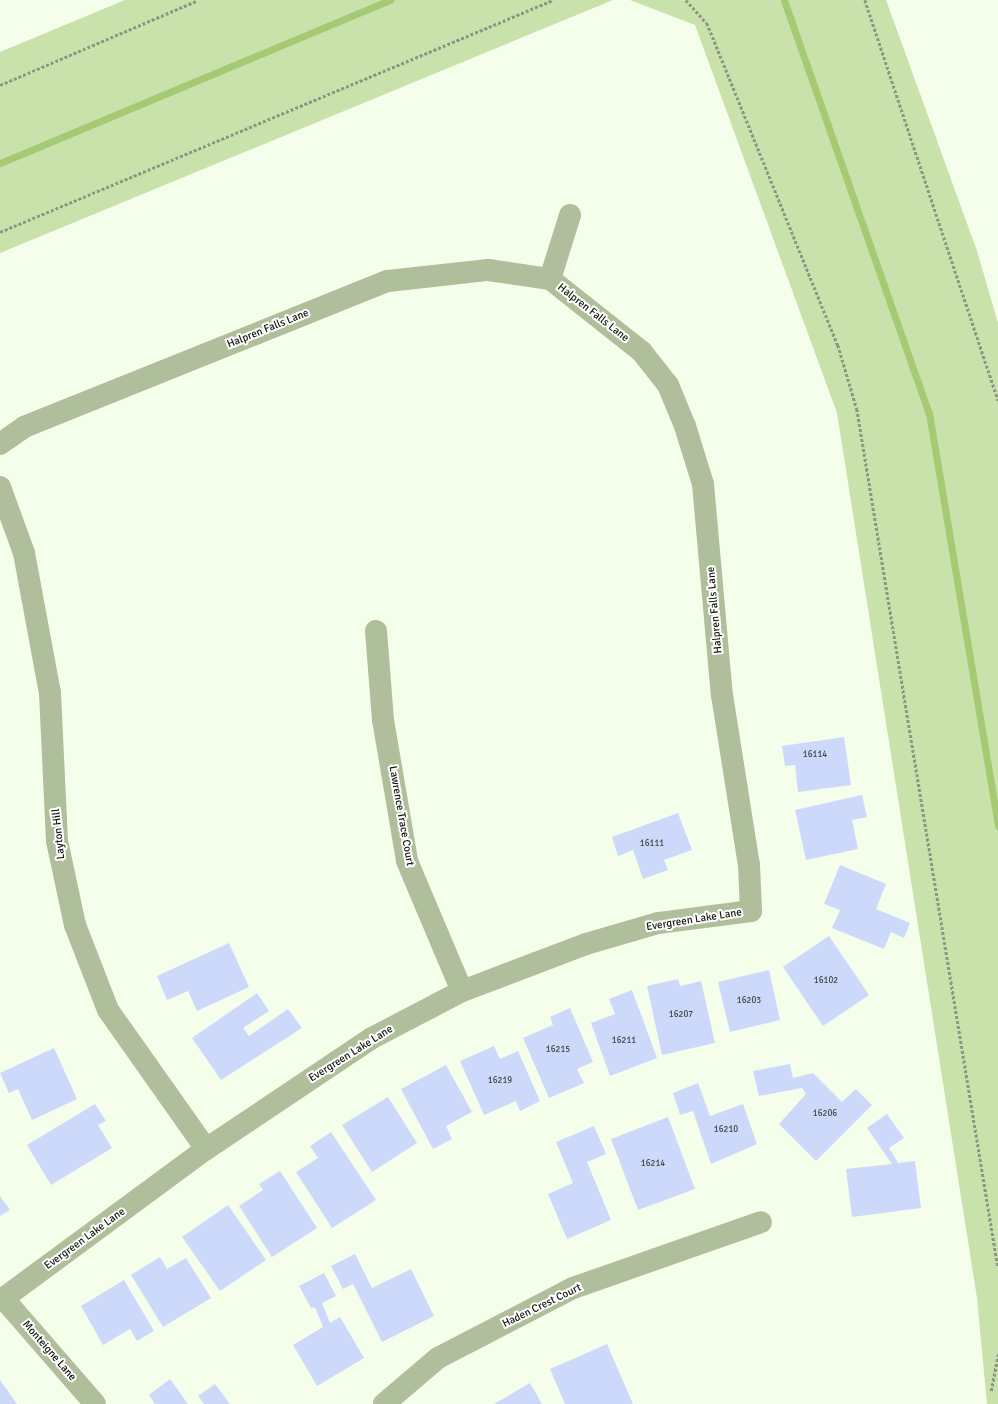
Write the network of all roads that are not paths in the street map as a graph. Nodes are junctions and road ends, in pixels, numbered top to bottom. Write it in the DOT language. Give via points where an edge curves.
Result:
graph roads {
  1 [pos="570,215"];
  2 [pos="550,279"];
  3 [pos="0,444"];
  4 [pos="0,487"];
  5 [pos="376,631"];
  6 [pos="751,911"];
  7 [pos="462,991"];
  8 [pos="206,1149"];
  9 [pos="761,1222"];
  10 [pos="2,1299"];
  11 [pos="95,1404"];
  12 [pos="384,1404"];
  1 -- 2 [label="street"];
  2 -- 3 [label="street, Halpren Falls Lane" via="488,270 388,281 24,427"];
  2 -- 6 [label="street, Halpren Falls Lane" via="642,352 668,385 685,426 703,484 722,696 749,865"];
  4 -- 8 [label="street, Layton Hill" via="24,553 50,693 57,841 75,925 108,1010"];
  5 -- 7 [label="street, Lawrence Trace Court" via="383,720 407,861"];
  6 -- 7 [label="street, Evergreen Lake Lane" via="658,923 586,944"];
  7 -- 8 [label="street, Evergreen Lake Lane" via="372,1038"];
  8 -- 10 [label="street, Evergreen Lake Lane"];
  9 -- 12 [label="street, Haden Crest Court" via="573,1288 438,1358"];
  10 -- 11 [label="street, Monteigne Lane"];
}
